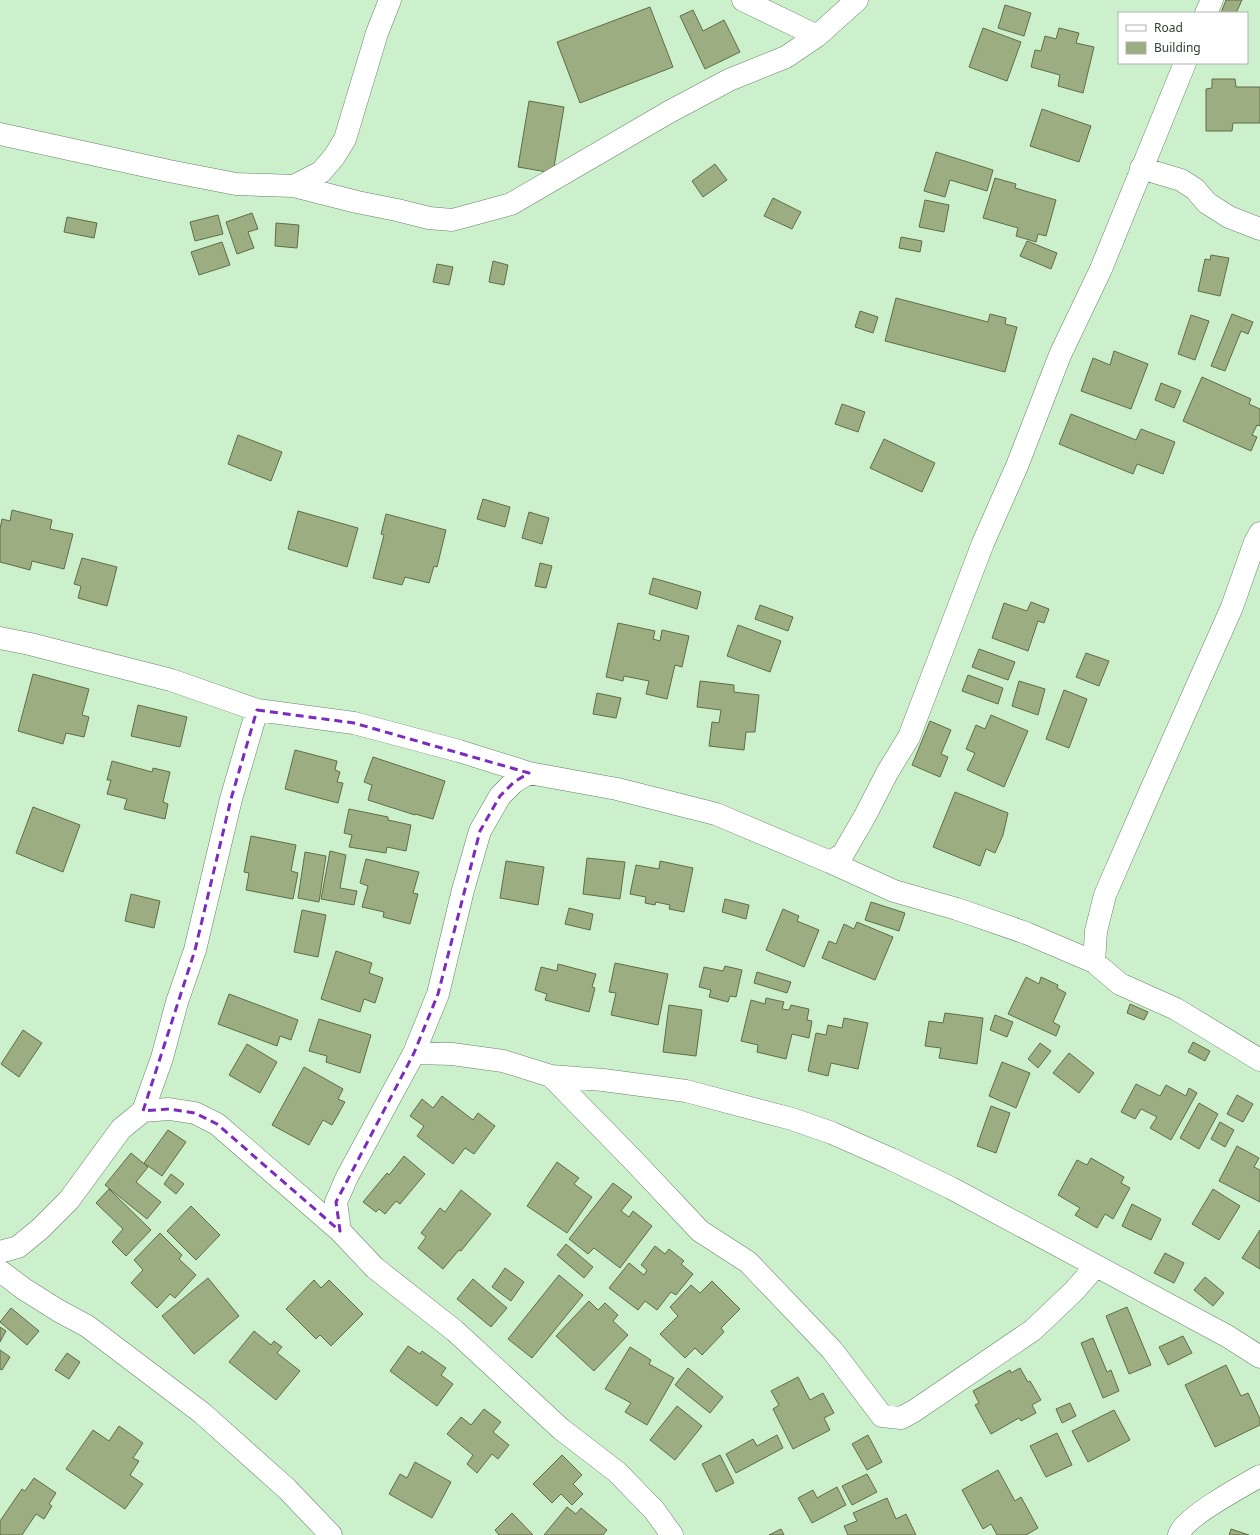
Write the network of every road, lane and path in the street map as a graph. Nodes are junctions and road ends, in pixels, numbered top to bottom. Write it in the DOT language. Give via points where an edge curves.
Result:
graph roads {
  1 [pos="390,0"];
  2 [pos="744,0"];
  3 [pos="857,0"];
  4 [pos="1212,0"];
  5 [pos="1206,12"];
  6 [pos="817,36"];
  7 [pos="1185,64"];
  8 [pos="0,134"];
  9 [pos="1141,168"];
  10 [pos="294,186"];
  11 [pos="1260,229"];
  12 [pos="1260,533"];
  13 [pos="2,645"];
  14 [pos="257,710"];
  15 [pos="529,773"];
  16 [pos="830,862"];
  17 [pos="1094,962"];
  18 [pos="414,1053"];
  19 [pos="1260,1060"];
  20 [pos="551,1076"];
  21 [pos="144,1111"];
  22 [pos="340,1230"];
  23 [pos="0,1252"];
  24 [pos="1096,1266"];
  25 [pos="0,1271"];
  26 [pos="1260,1357"];
  27 [pos="1260,1476"];
  28 [pos="331,1535"];
  29 [pos="672,1535"];
  30 [pos="1179,1535"];
  1 -- 10 [label="street" via="377,33 345,138 321,172"];
  2 -- 6 [label="street"];
  3 -- 6 [label="street"];
  4 -- 5 [label="street"];
  6 -- 10 [label="street" via="786,57 730,80 669,112 511,204 452,220 429,218"];
  7 -- 9 [label="street"];
  8 -- 10 [label="street" via="228,182"];
  9 -- 11 [label="street" via="1181,180 1195,189 1207,203 1229,217"];
  9 -- 16 [label="street" via="1101,269 1060,355 909,737 843,854"];
  12 -- 17 [label="street" via="1232,608 1105,895 1096,931"];
  13 -- 14 [label="street" via="30,644 171,680"];
  14 -- 15 [label="street" via="354,723"];
  14 -- 21 [label="street" via="231,799 195,950"];
  15 -- 16 [label="street" via="618,789 716,814"];
  15 -- 18 [label="street" via="514,782 500,796 480,831 438,994"];
  16 -- 17 [label="street" via="894,891 957,908 1019,930"];
  17 -- 19 [label="street" via="1120,984 1176,1009"];
  18 -- 20 [label="street" via="452,1054 503,1062"];
  18 -- 22 [label="street" via="336,1202"];
  20 -- 24 [label="street" via="686,1091 792,1118 891,1159 951,1188"];
  20 -- 24 [label="street" via="700,1231 748,1262 832,1350 882,1416 901,1418 914,1411 1033,1330"];
  21 -- 22 [label="street" via="169,1109 196,1113 217,1124"];
  21 -- 23 [label="street" via="121,1129 68,1200 40,1229 18,1247"];
  22 -- 29 [label="street" via="375,1268 455,1331 561,1428 616,1472 654,1510"];
  24 -- 26 [label="street" via="1227,1336"];
  25 -- 28 [label="street" via="24,1289 87,1326 202,1413 287,1489"];
  27 -- 30 [label="street" via="1230,1492 1180,1530"];
}
